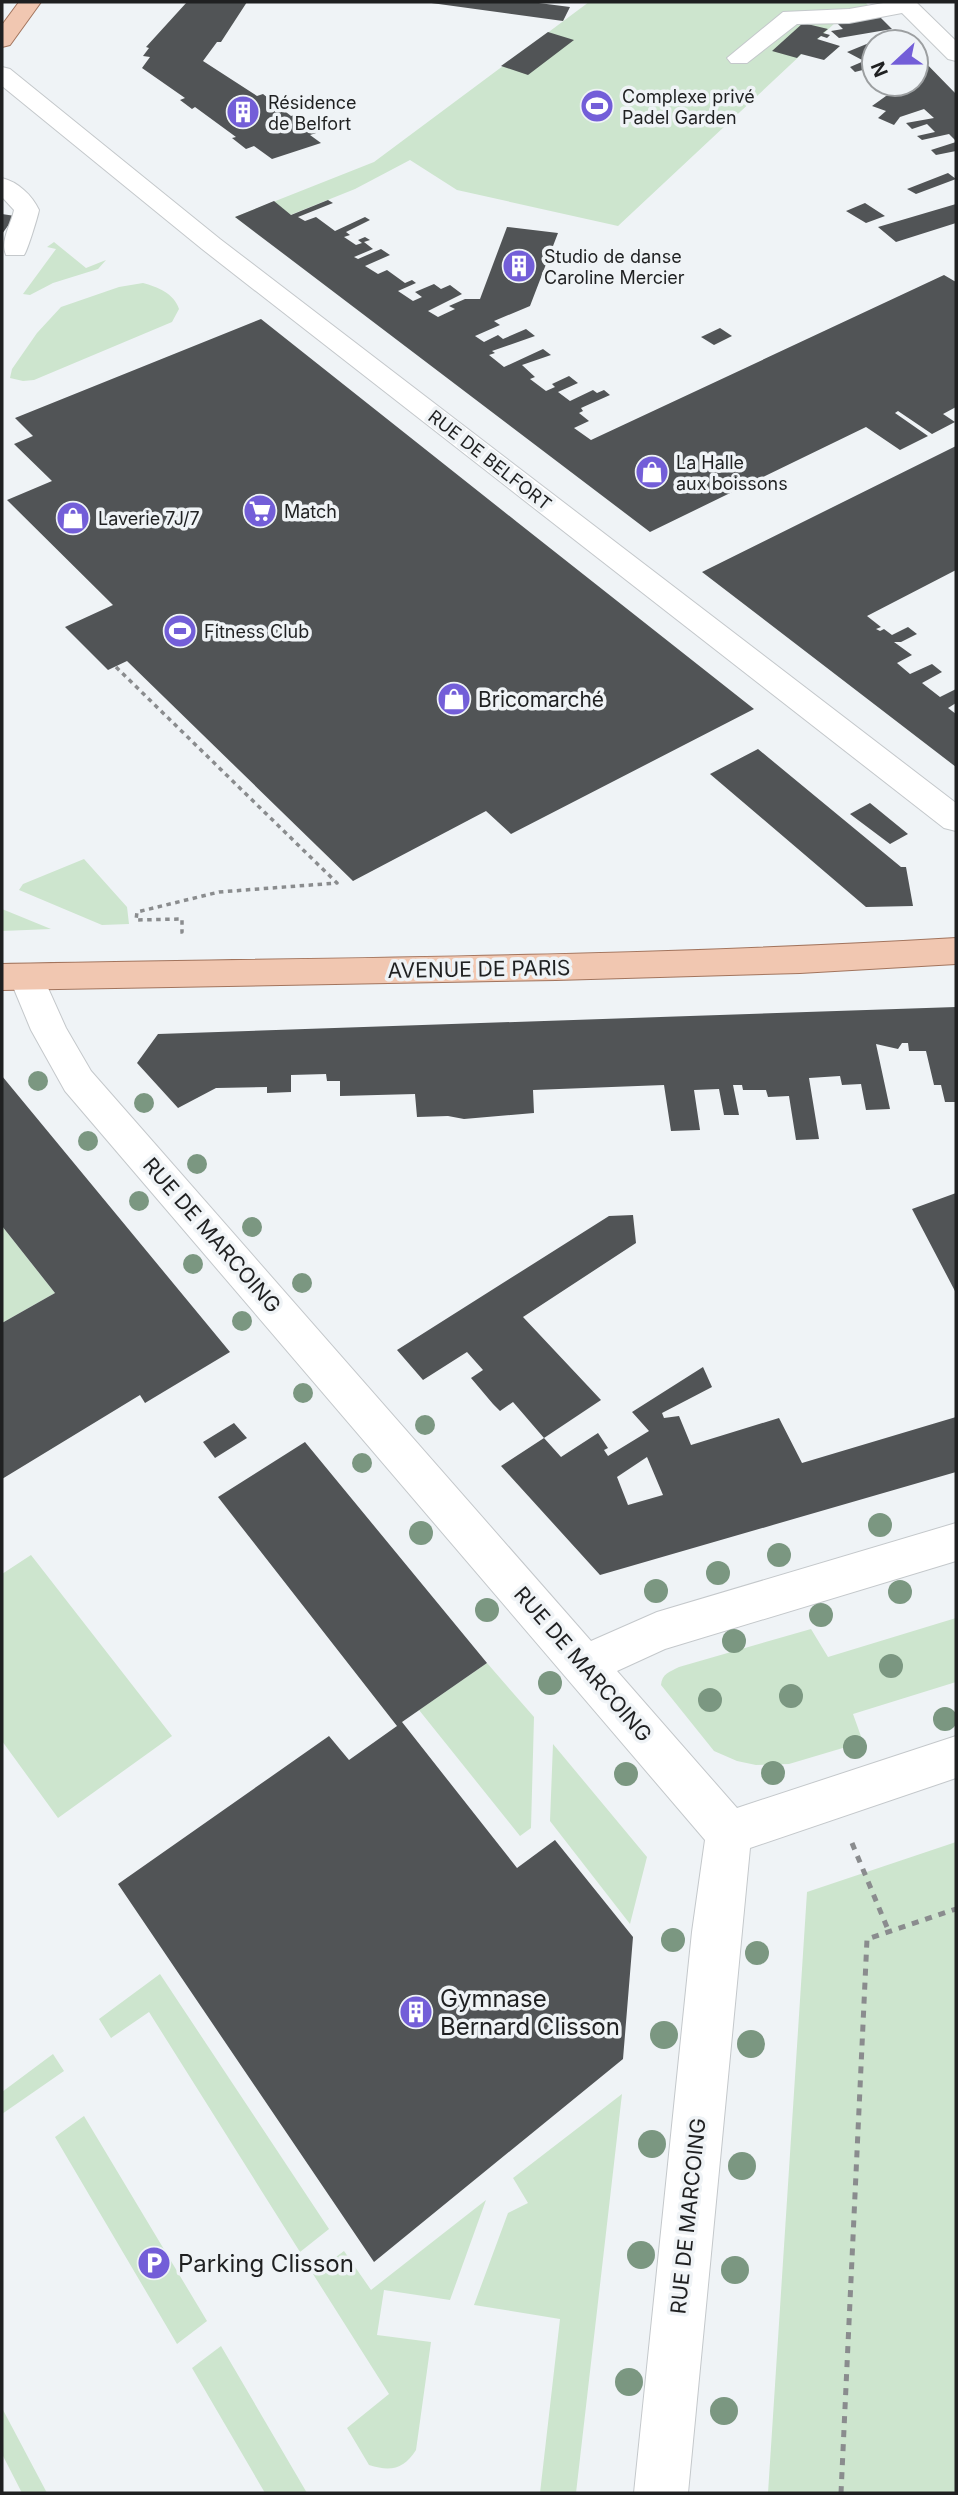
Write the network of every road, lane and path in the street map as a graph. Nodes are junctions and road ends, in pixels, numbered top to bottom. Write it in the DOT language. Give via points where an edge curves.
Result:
graph roads {
  1 [pos="30,2"];
  2 [pos="906,4"];
  3 [pos="2,40"];
  4 [pos="956,54"];
  5 [pos="739,58"];
  6 [pos="2,74"];
  7 [pos="15,94"];
  8 [pos="2,186"];
  9 [pos="15,250"];
  10 [pos="116,667"];
  11 [pos="956,820"];
  12 [pos="168,933"];
  13 [pos="956,951"];
  14 [pos="14,977"];
  15 [pos="956,1542"];
  16 [pos="584,1665"];
  17 [pos="956,1757"];
  18 [pos="833,1797"];
  19 [pos="729,1833"];
  20 [pos="956,1909"];
  21 [pos="889,1932"];
  22 [pos="661,2493"];
  23 [pos="841,2493"];
  1 -- 3 [label="main road"];
  2 -- 4 [label="street"];
  2 -- 5 [label="street" via="849,16 791,17"];
  6 -- 7 [label="street, RUE DE BELFORT"];
  7 -- 11 [label="street, RUE DE BELFORT"];
  8 -- 9 [label="street" via="27,208"];
  10 -- 12 [label="path" via="337,883 219,892 137,912 136,920 182,919 182,932"];
  13 -- 14 [label="main road, AVENUE DE PARIS" via="583,967"];
  14 -- 16 [label="street, RUE DE MARCOING" via="78,1081"];
  15 -- 16 [label="street" via="657,1632"];
  16 -- 19 [label="street, RUE DE MARCOING"];
  17 -- 18 [label="street"];
  18 -- 19 [label="street"];
  18 -- 21 [label="path"];
  19 -- 22 [label="street, RUE DE MARCOING"];
  20 -- 21 [label="path"];
  21 -- 23 [label="path" via="867,1939"];
}
